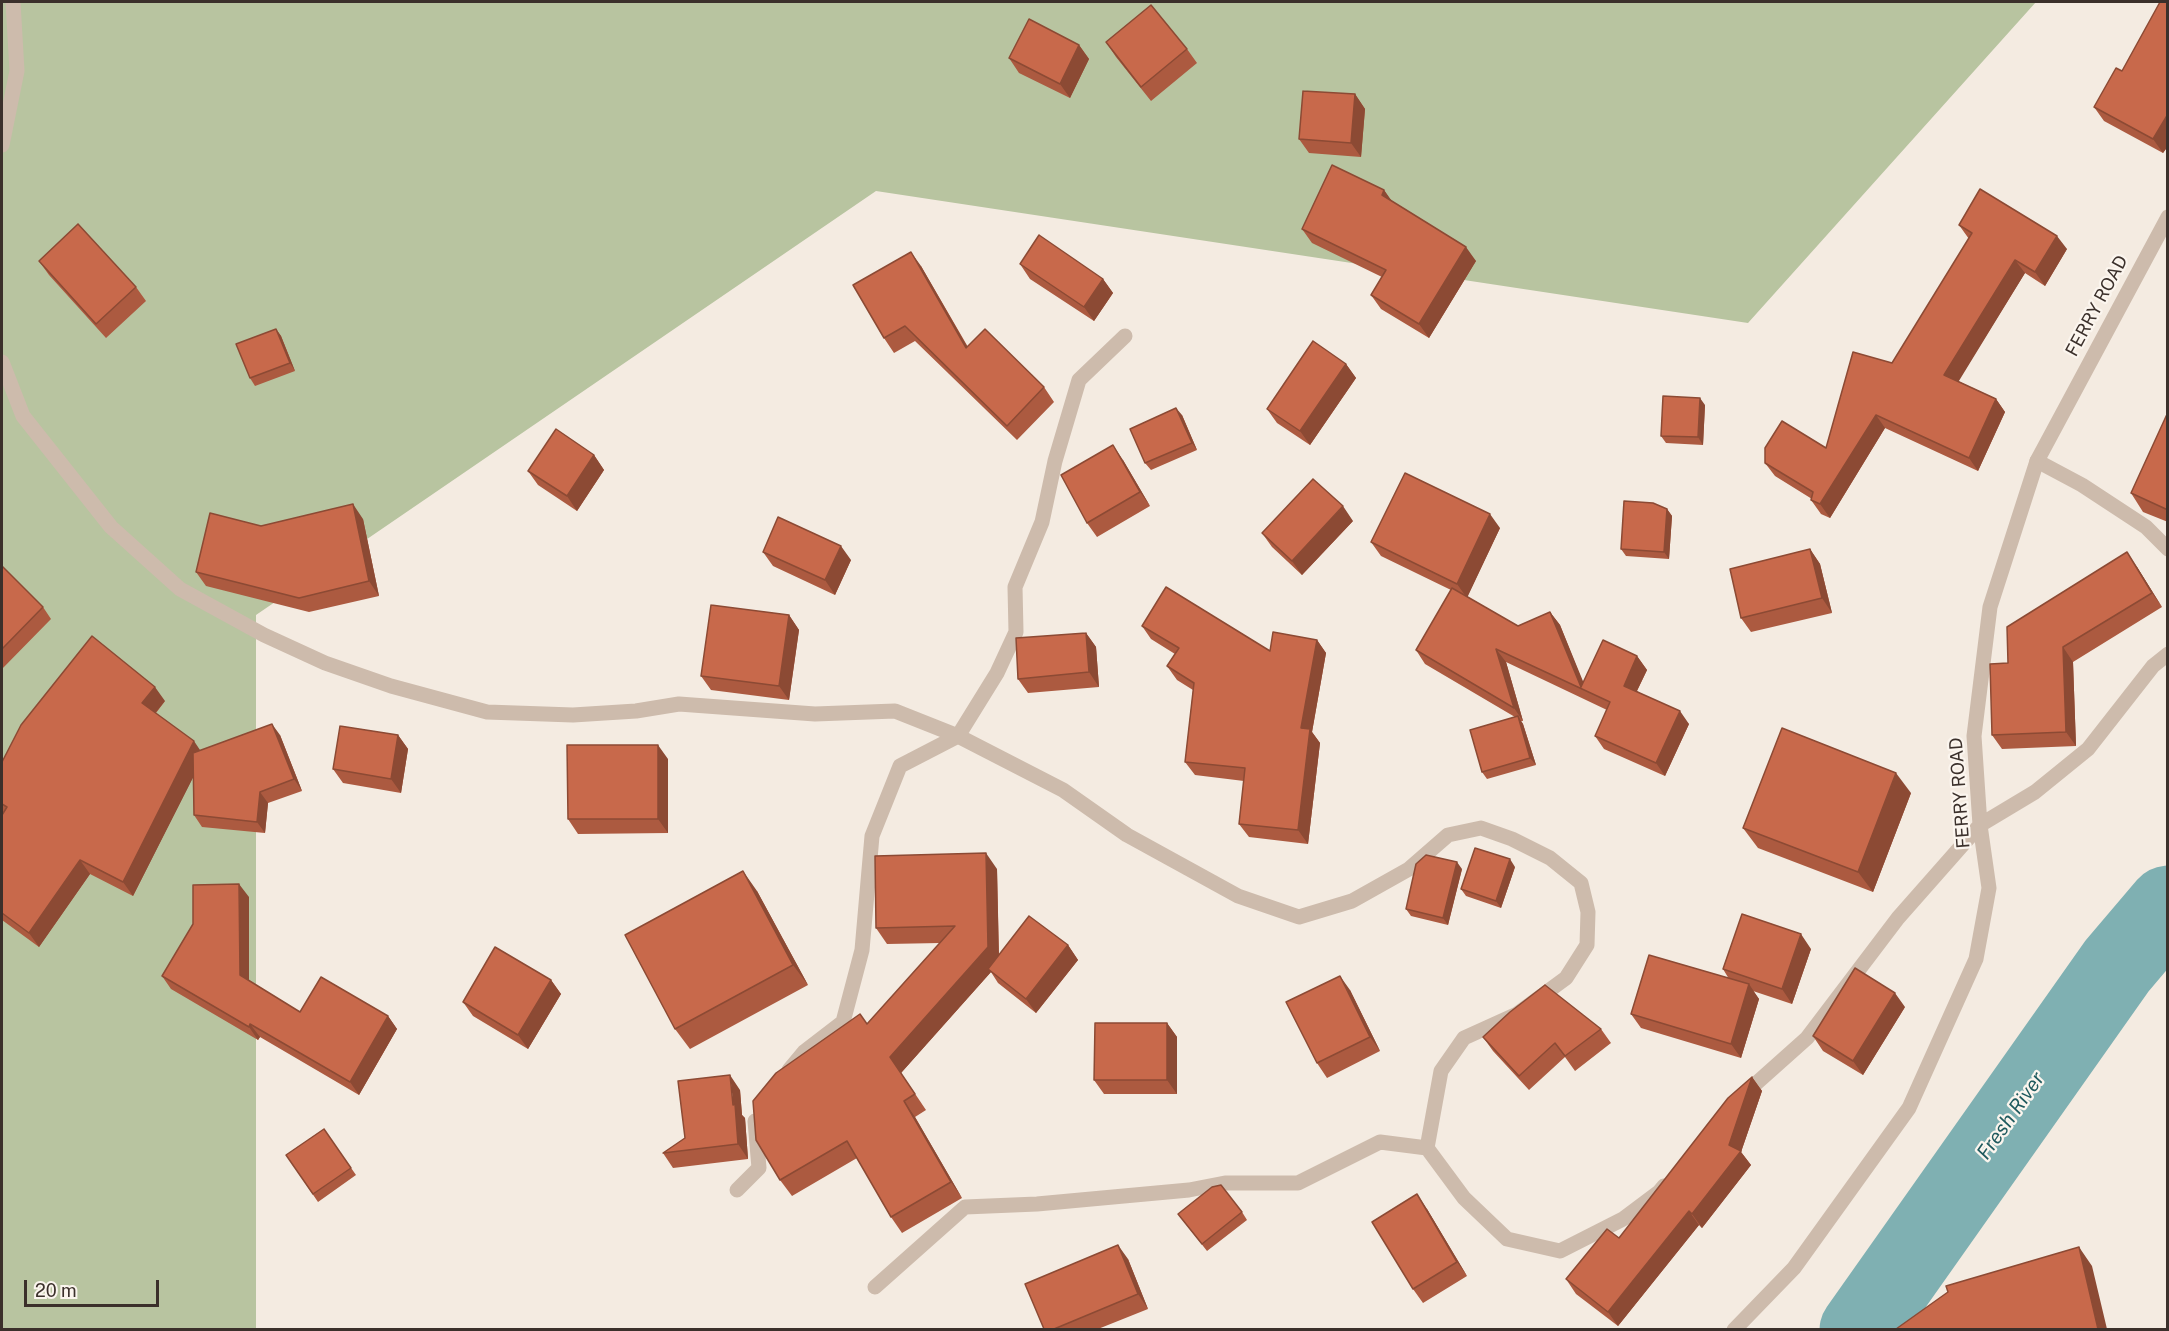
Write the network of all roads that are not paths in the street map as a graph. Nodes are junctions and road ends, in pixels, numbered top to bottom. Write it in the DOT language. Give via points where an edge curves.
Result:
graph roads {
  1 [pos="13,2"];
  2 [pos="2,145"];
  3 [pos="2168,217"];
  4 [pos="1125,336"];
  5 [pos="2,362"];
  6 [pos="2037,461"];
  7 [pos="2168,549"];
  8 [pos="2168,654"];
  9 [pos="958,736"];
  10 [pos="1980,825"];
  11 [pos="783,1078"];
  12 [pos="761,1105"];
  13 [pos="1732,1105"];
  14 [pos="1426,1148"];
  15 [pos="1674,1174"];
  16 [pos="737,1190"];
  17 [pos="874,1287"];
  18 [pos="1734,1329"];
  1 -- 2 [label="street" via="17,71"];
  3 -- 6 [label="street, FERRY ROAD"];
  4 -- 9 [label="street" via="1079,380 1042,522 1015,587 1016,632 997,673"];
  5 -- 9 [label="street" via="23,417 111,526 180,589 325,663 487,712 573,715 679,705 815,714 895,711"];
  6 -- 7 [label="street" via="2146,527"];
  6 -- 10 [label="street, FERRY ROAD" via="1990,607 1974,736"];
  8 -- 10 [label="street" via="2153,666 2088,749 2035,792"];
  9 -- 11 [label="street" via="900,766 872,836 862,950 843,1022 804,1052"];
  9 -- 14 [label="street" via="1063,790 1127,835 1238,896 1299,917 1352,901 1409,869 1448,835 1481,828 1550,858 1581,883 1588,912 1587,945 1566,978 1517,1014 1464,1038 1441,1071"];
  10 -- 13 [label="street" via="1898,918 1807,1038"];
  10 -- 18 [label="street, FERRY ROAD" via="1989,888 1976,959 1909,1108 1794,1269"];
  12 -- 16 [label="street" via="754,1114 759,1168"];
  14 -- 15 [label="street" via="1464,1198 1507,1239 1560,1251 1623,1219 1659,1192"];
  14 -- 17 [label="street" via="1380,1142 1298,1183 1225,1183 1037,1204 964,1207"];
}
